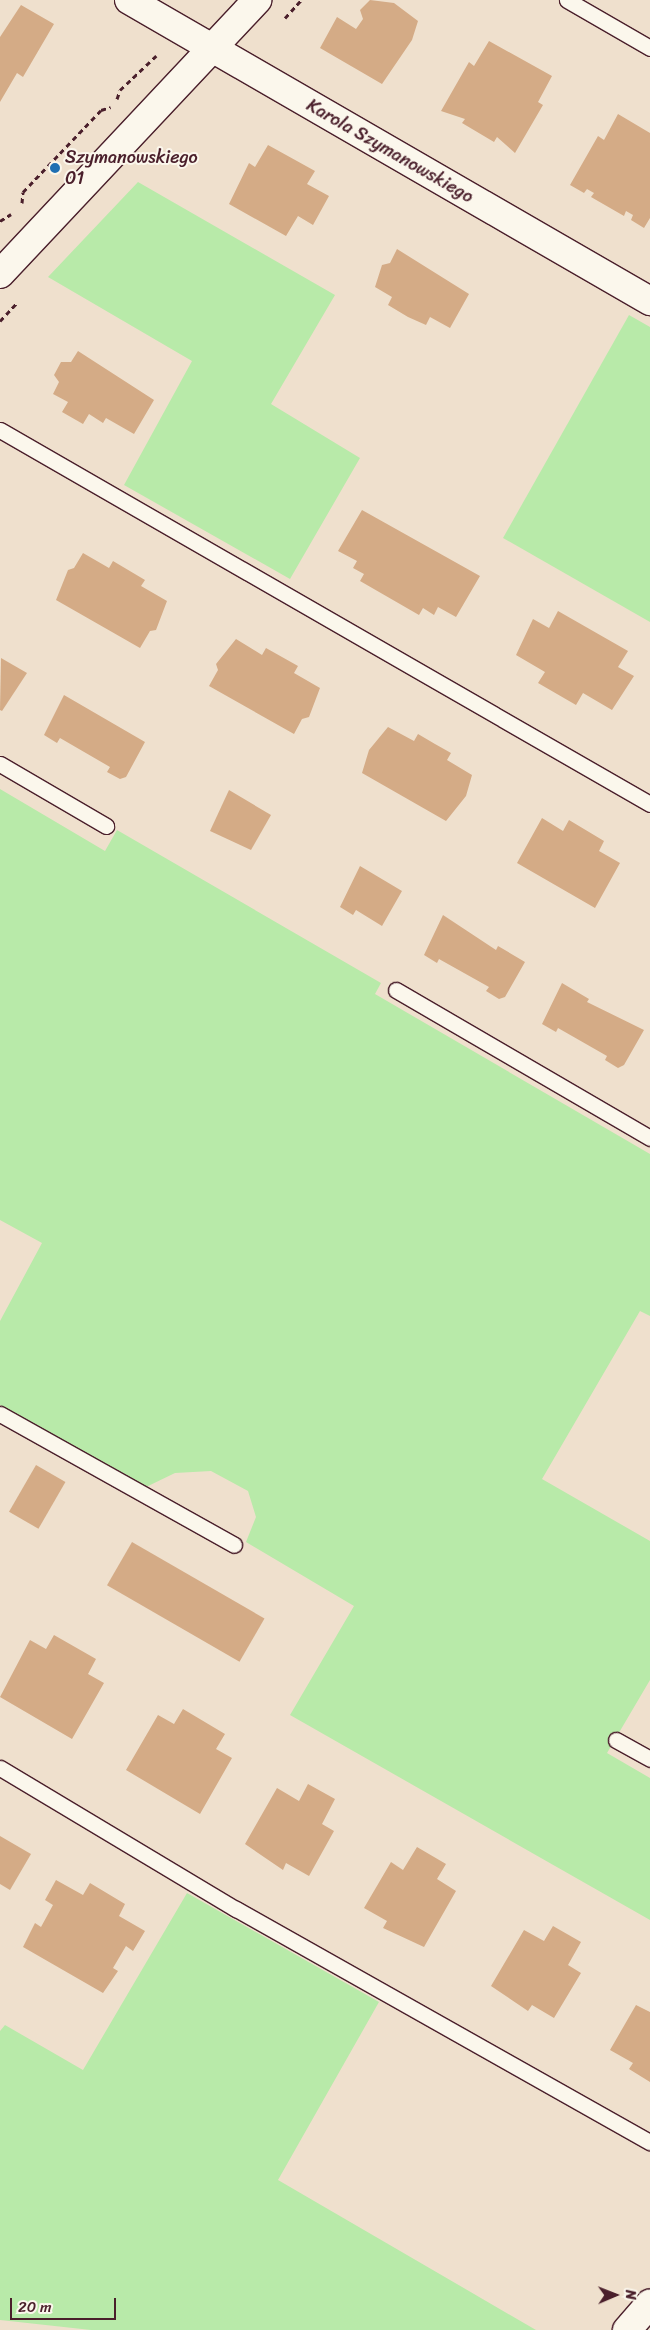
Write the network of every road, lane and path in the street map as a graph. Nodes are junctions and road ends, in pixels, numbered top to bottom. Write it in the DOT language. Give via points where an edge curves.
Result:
graph roads {
  1 [pos="129,0"];
  2 [pos="257,0"];
  3 [pos="567,0"];
  4 [pos="212,48"];
  5 [pos="650,48"];
  6 [pos="0,274"];
  7 [pos="650,301"];
  8 [pos="0,430"];
  9 [pos="0,764"];
  10 [pos="650,804"];
  11 [pos="106,826"];
  12 [pos="396,990"];
  13 [pos="650,1138"];
  14 [pos="0,1414"];
  15 [pos="234,1545"];
  16 [pos="616,1740"];
  17 [pos="650,1759"];
  18 [pos="0,1768"];
  19 [pos="650,2142"];
  20 [pos="650,2304"];
  21 [pos="627,2330"];
  1 -- 4 [label="street, Karola Szymanowskiego"];
  2 -- 4 [label="street"];
  3 -- 5 [label="lane"];
  4 -- 6 [label="street"];
  4 -- 7 [label="street, Karola Szymanowskiego"];
  8 -- 10 [label="lane"];
  9 -- 11 [label="lane"];
  12 -- 13 [label="lane"];
  14 -- 15 [label="lane"];
  16 -- 17 [label="lane"];
  18 -- 19 [label="lane" via="236,1909"];
  20 -- 21 [label="street"];
}
